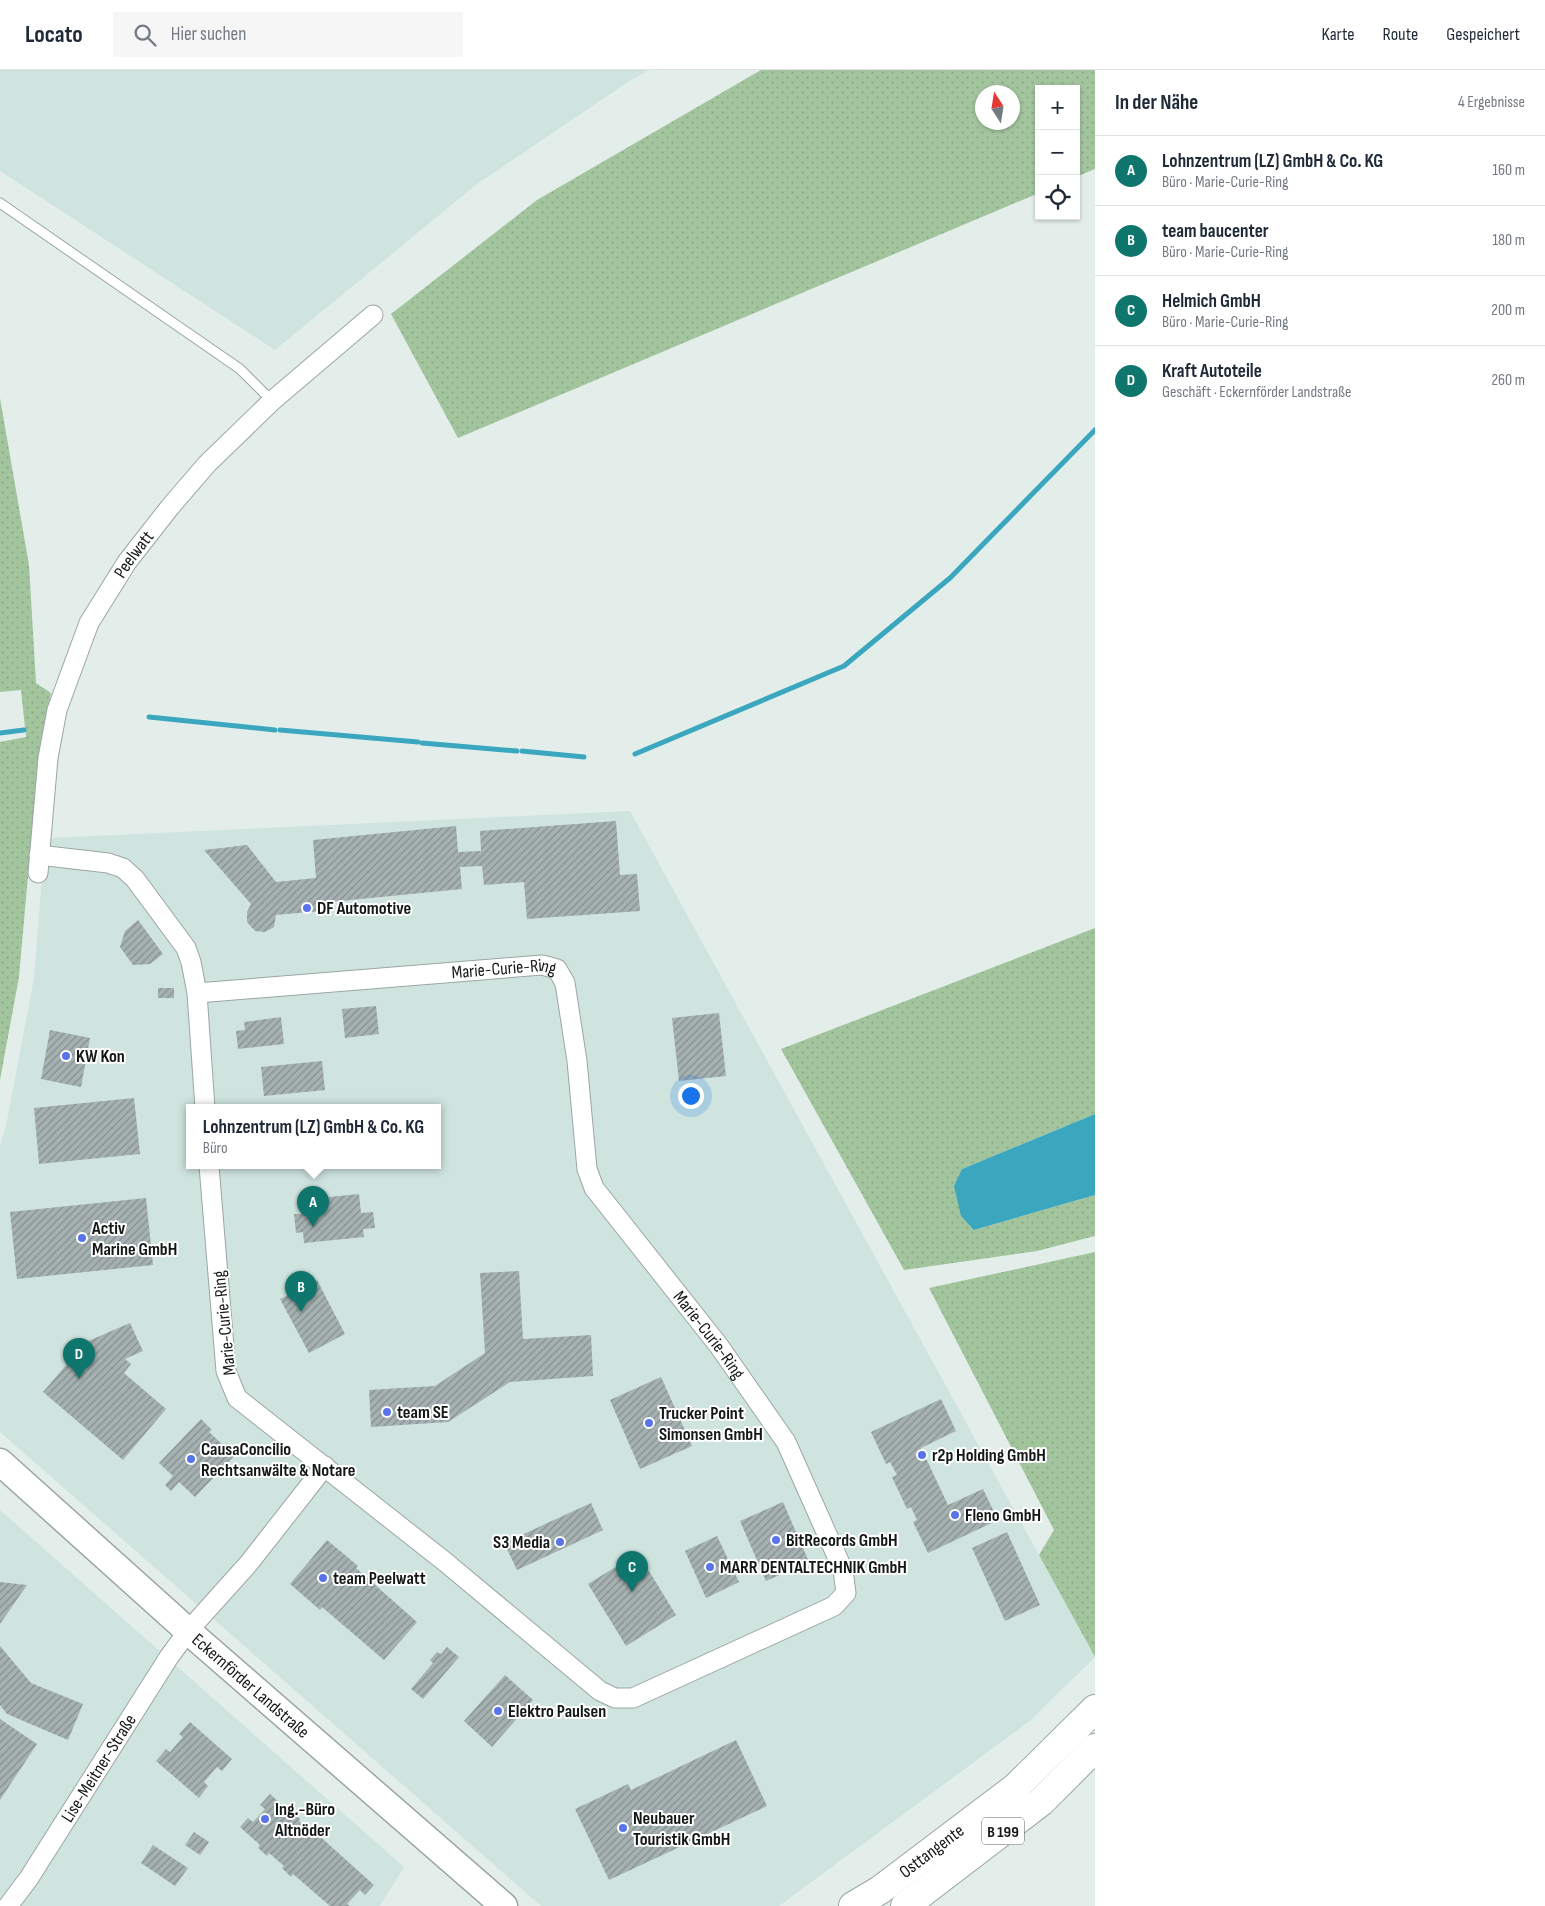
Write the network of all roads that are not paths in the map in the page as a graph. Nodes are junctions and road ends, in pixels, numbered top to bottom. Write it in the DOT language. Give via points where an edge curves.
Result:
graph roads {
  1 [pos="0,203"];
  2 [pos="373,315"];
  3 [pos="272,401"];
  4 [pos="196,993"];
  5 [pos="205,1104"];
  6 [pos="209,1169"];
  7 [pos="0,1462"];
  8 [pos="325,1466"];
  9 [pos="188,1632"];
  10 [pos="1095,1709"];
  11 [pos="1095,1748"];
  12 [pos="8,1906"];
  13 [pos="504,1906"];
  14 [pos="853,1906"];
  15 [pos="905,1906"];
  1 -- 3 [label="lane" via="240,369"];
  2 -- 3 [label="street, Peelwatt"];
  3 -- 4 [label="street, Peelwatt" via="207,464 128,562 90,623 57,710 48,758 38,864 108,863 123,868 186,948"];
  4 -- 5 [label="street"];
  4 -- 8 [label="street, Marie-Curie-Ring" via="542,965 557,969 565,983 577,1061 587,1169 594,1188 719,1346 786,1442 843,1570 846,1593 834,1606 633,1698 615,1698 600,1691"];
  6 -- 8 [label="street, Marie-Curie-Ring" via="226,1371 237,1398"];
  7 -- 9 [label="street, Eckernförder Landstraße"];
  8 -- 9 [label="street" via="250,1563"];
  9 -- 12 [label="street, Lise-Meitner-Straße"];
  9 -- 13 [label="street, Eckernförder Landstraße"];
  10 -- 14 [label="main road, Osttangente / B 199" via="1016,1787 880,1890"];
  11 -- 15 [label="main road, Osttangente / B 199" via="1041,1802"];
}
